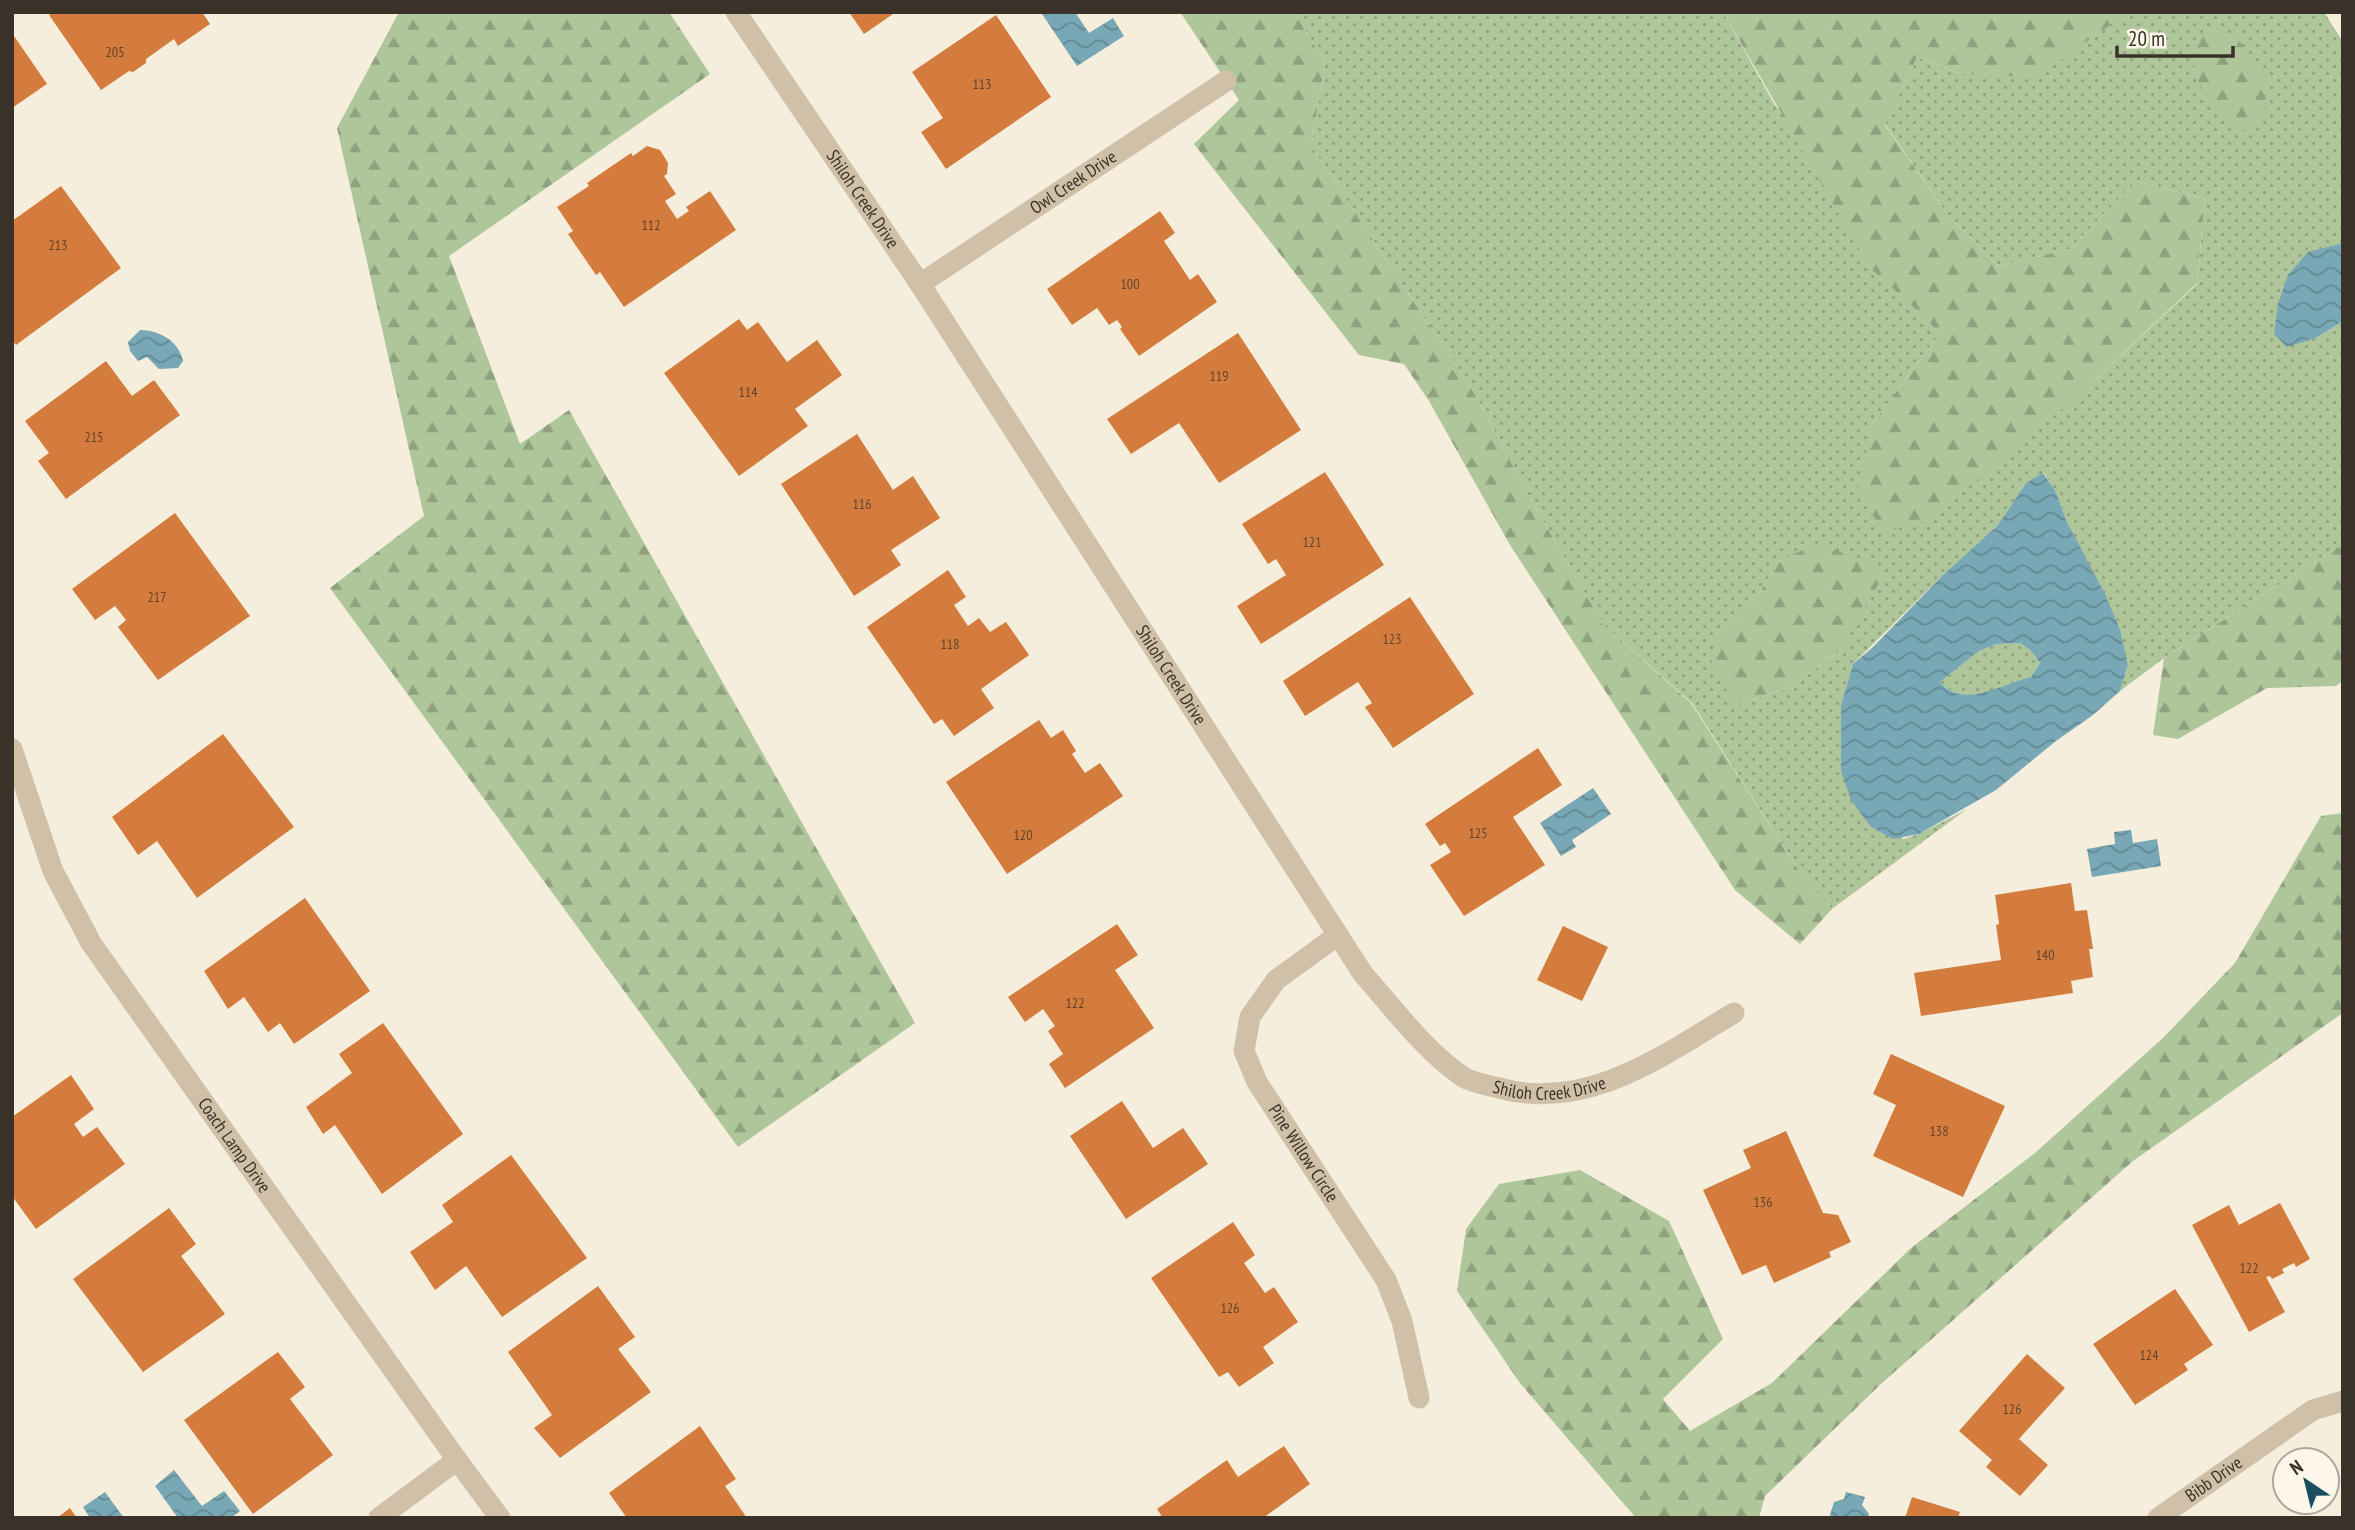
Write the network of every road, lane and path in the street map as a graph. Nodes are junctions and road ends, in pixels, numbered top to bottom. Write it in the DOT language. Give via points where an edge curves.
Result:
graph roads {
  1 [pos="737,12"];
  2 [pos="1226,82"];
  3 [pos="920,285"];
  4 [pos="12,749"];
  5 [pos="1338,935"];
  6 [pos="1734,1013"];
  7 [pos="1419,1398"];
  8 [pos="2343,1401"];
  9 [pos="457,1460"];
  10 [pos="379,1518"];
  11 [pos="500,1518"];
  12 [pos="2158,1518"];
  1 -- 3 [label="street, Shiloh Creek Drive"];
  2 -- 3 [label="street, Owl Creek Drive"];
  3 -- 5 [label="street, Shiloh Creek Drive"];
  4 -- 9 [label="street, Coach Lamp Drive" via="53,871 91,943"];
  5 -- 6 [label="street, Shiloh Creek Drive" via="1363,974 1421,1040 1465,1078 1523,1094 1577,1092 1637,1071"];
  5 -- 7 [label="street, Pine Willow Circle" via="1276,980 1250,1017 1244,1051 1257,1082 1387,1280 1402,1321"];
  8 -- 12 [label="street, Bibb Drive" via="2314,1410"];
  9 -- 10 [label="street"];
  9 -- 11 [label="street, Coach Lamp Drive"];
}
